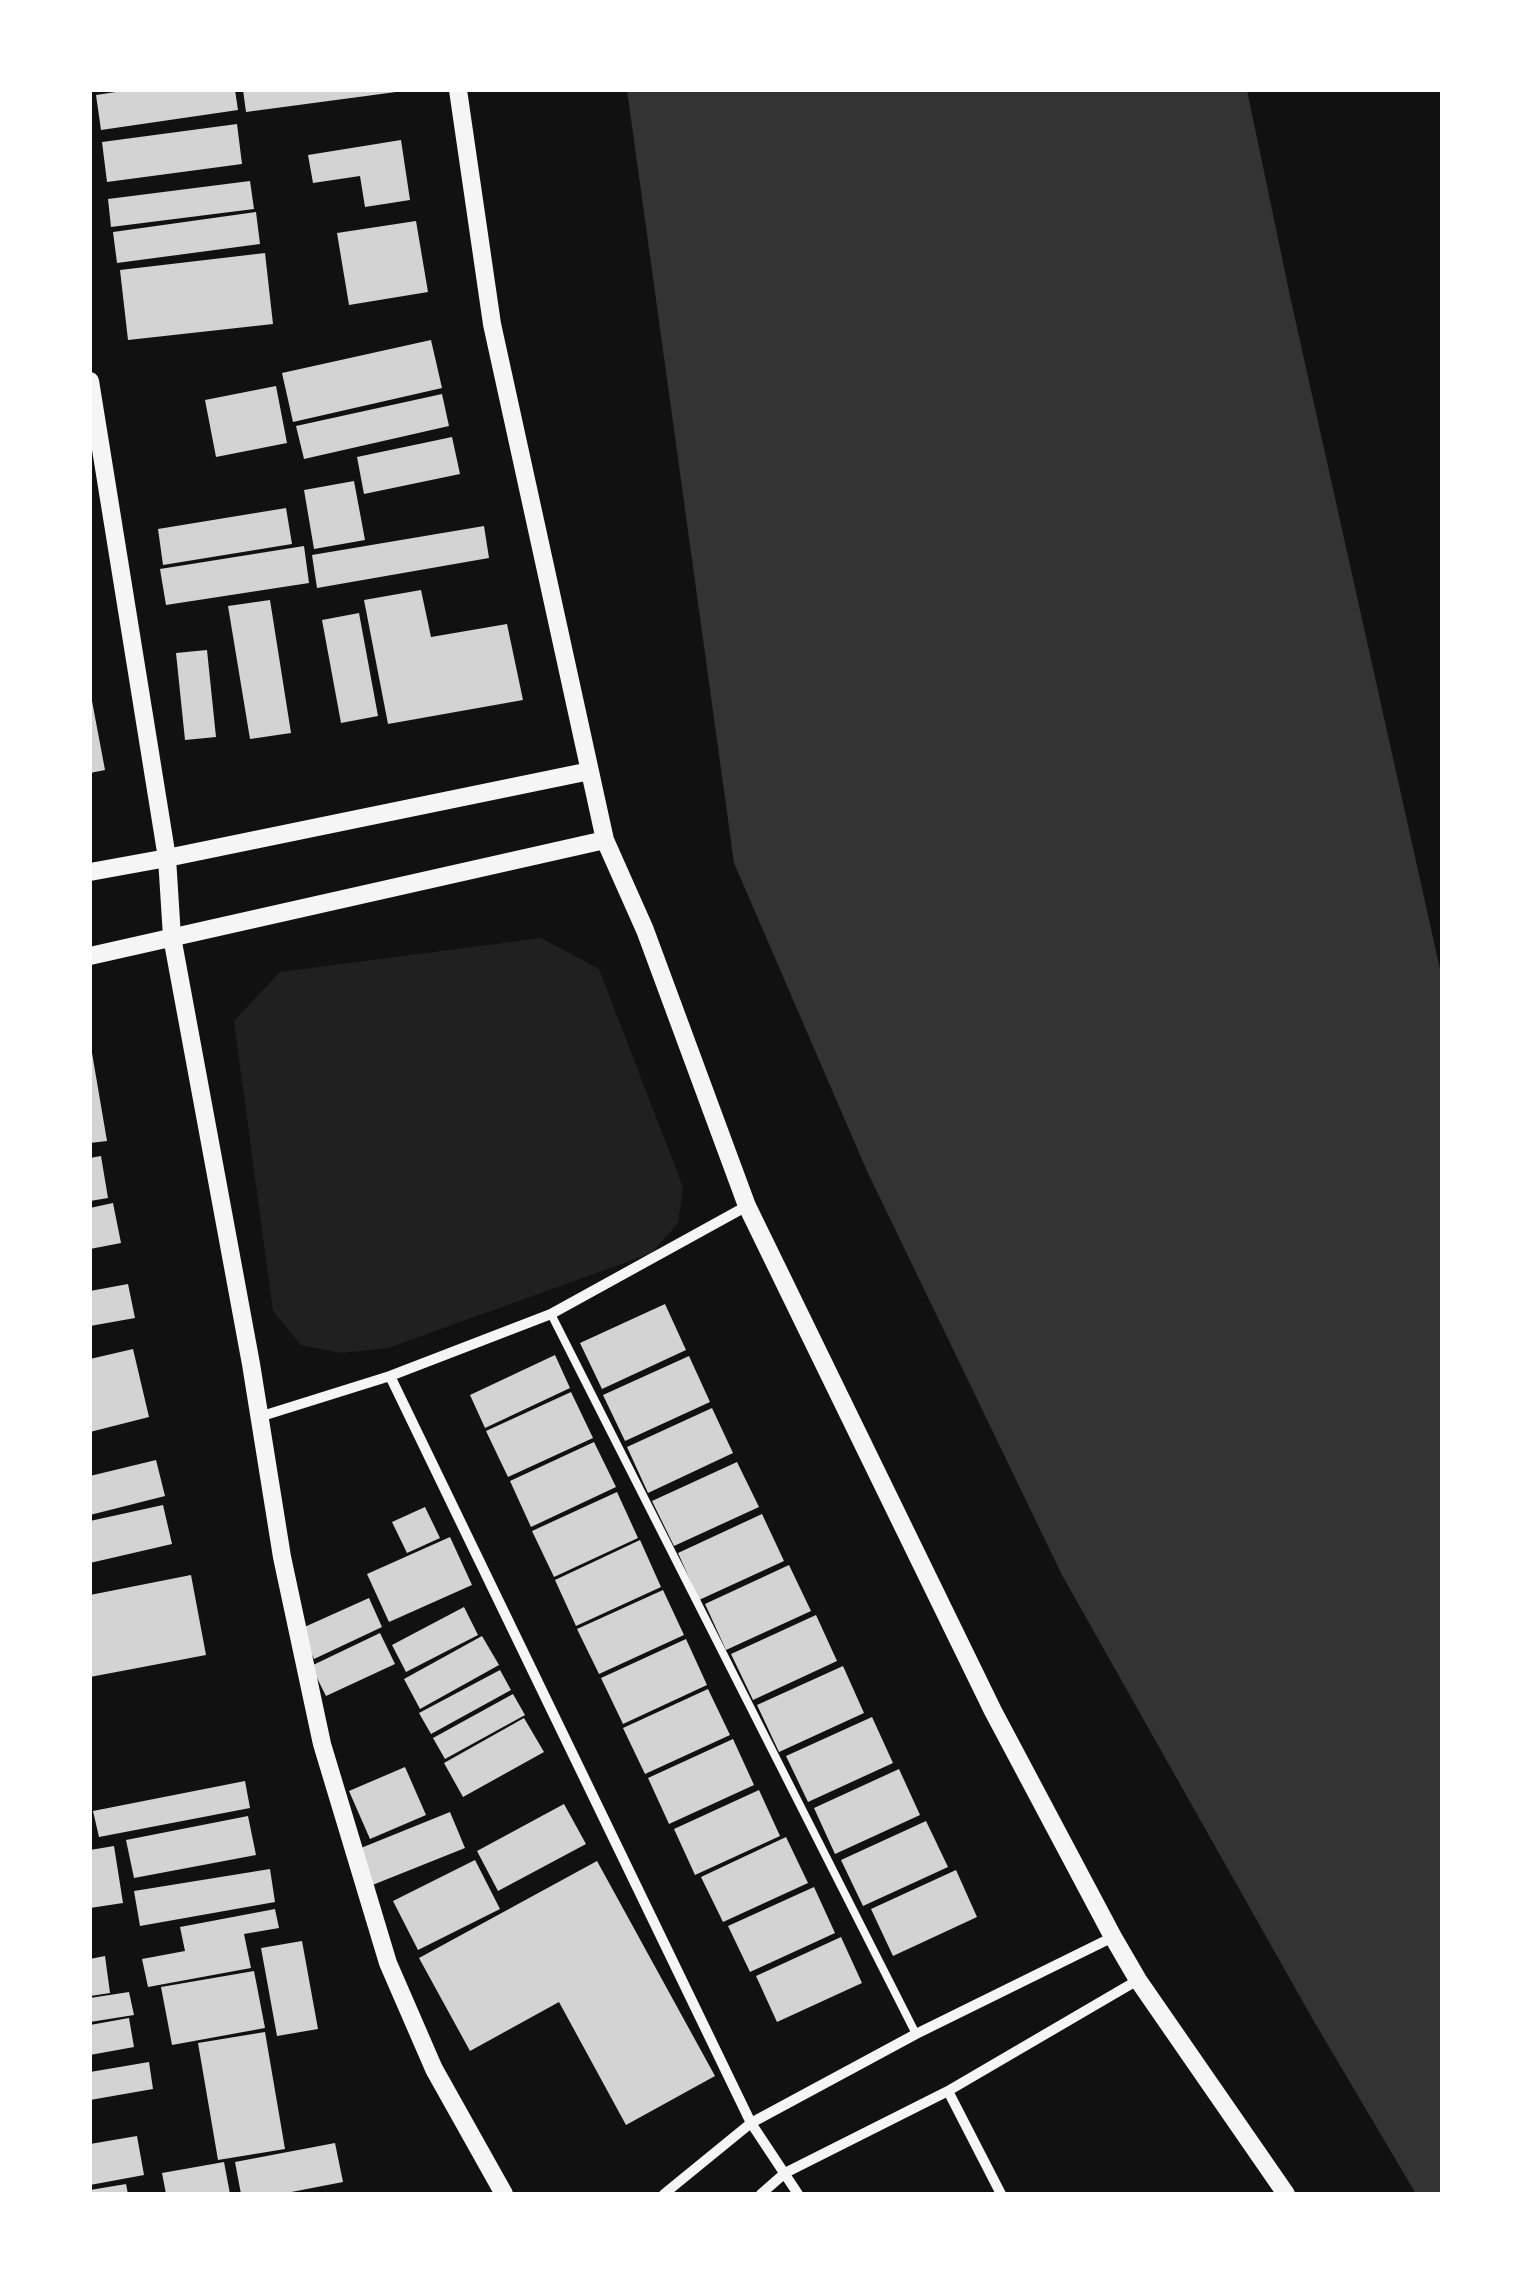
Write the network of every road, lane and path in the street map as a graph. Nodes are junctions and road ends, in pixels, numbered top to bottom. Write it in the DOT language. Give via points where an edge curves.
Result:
graph roads {
  1 [pos="458,90"];
  2 [pos="90,381"];
  3 [pos="590,771"];
  4 [pos="605,840"];
  5 [pos="167,858"];
  6 [pos="90,872"];
  7 [pos="172,937"];
  8 [pos="90,956"];
  9 [pos="746,1206"];
  10 [pos="551,1314"];
  11 [pos="390,1376"];
  12 [pos="259,1417"];
  13 [pos="1113,1938"];
  14 [pos="1138,1980"];
  15 [pos="916,2034"];
  16 [pos="948,2092"];
  17 [pos="751,2122"];
  18 [pos="784,2172"];
  19 [pos="504,2194"];
  20 [pos="664,2194"];
  21 [pos="761,2194"];
  22 [pos="798,2194"];
  23 [pos="1001,2194"];
  24 [pos="1286,2194"];
  1 -- 3 [label="street" via="492,324"];
  2 -- 5 [label="street"];
  3 -- 4 [label="street"];
  3 -- 5 [label="street"];
  4 -- 7 [label="street"];
  4 -- 9 [label="street"];
  5 -- 6 [label="street"];
  5 -- 7 [label="street"];
  7 -- 8 [label="street"];
  7 -- 12 [label="street"];
  9 -- 10 [label="street"];
  9 -- 13 [label="street" via="993,1711"];
  10 -- 11 [label="street"];
  10 -- 15 [label="lane"];
  11 -- 12 [label="street"];
  11 -- 17 [label="street"];
  12 -- 19 [label="street" via="322,1744 388,1963 434,2069"];
  13 -- 14 [label="street"];
  13 -- 15 [label="street"];
  14 -- 16 [label="street"];
  14 -- 24 [label="street"];
  15 -- 17 [label="street"];
  16 -- 18 [label="street"];
  16 -- 23 [label="street"];
  17 -- 18 [label="street"];
  17 -- 20 [label="street"];
  18 -- 21 [label="street"];
  18 -- 22 [label="street"];
}
